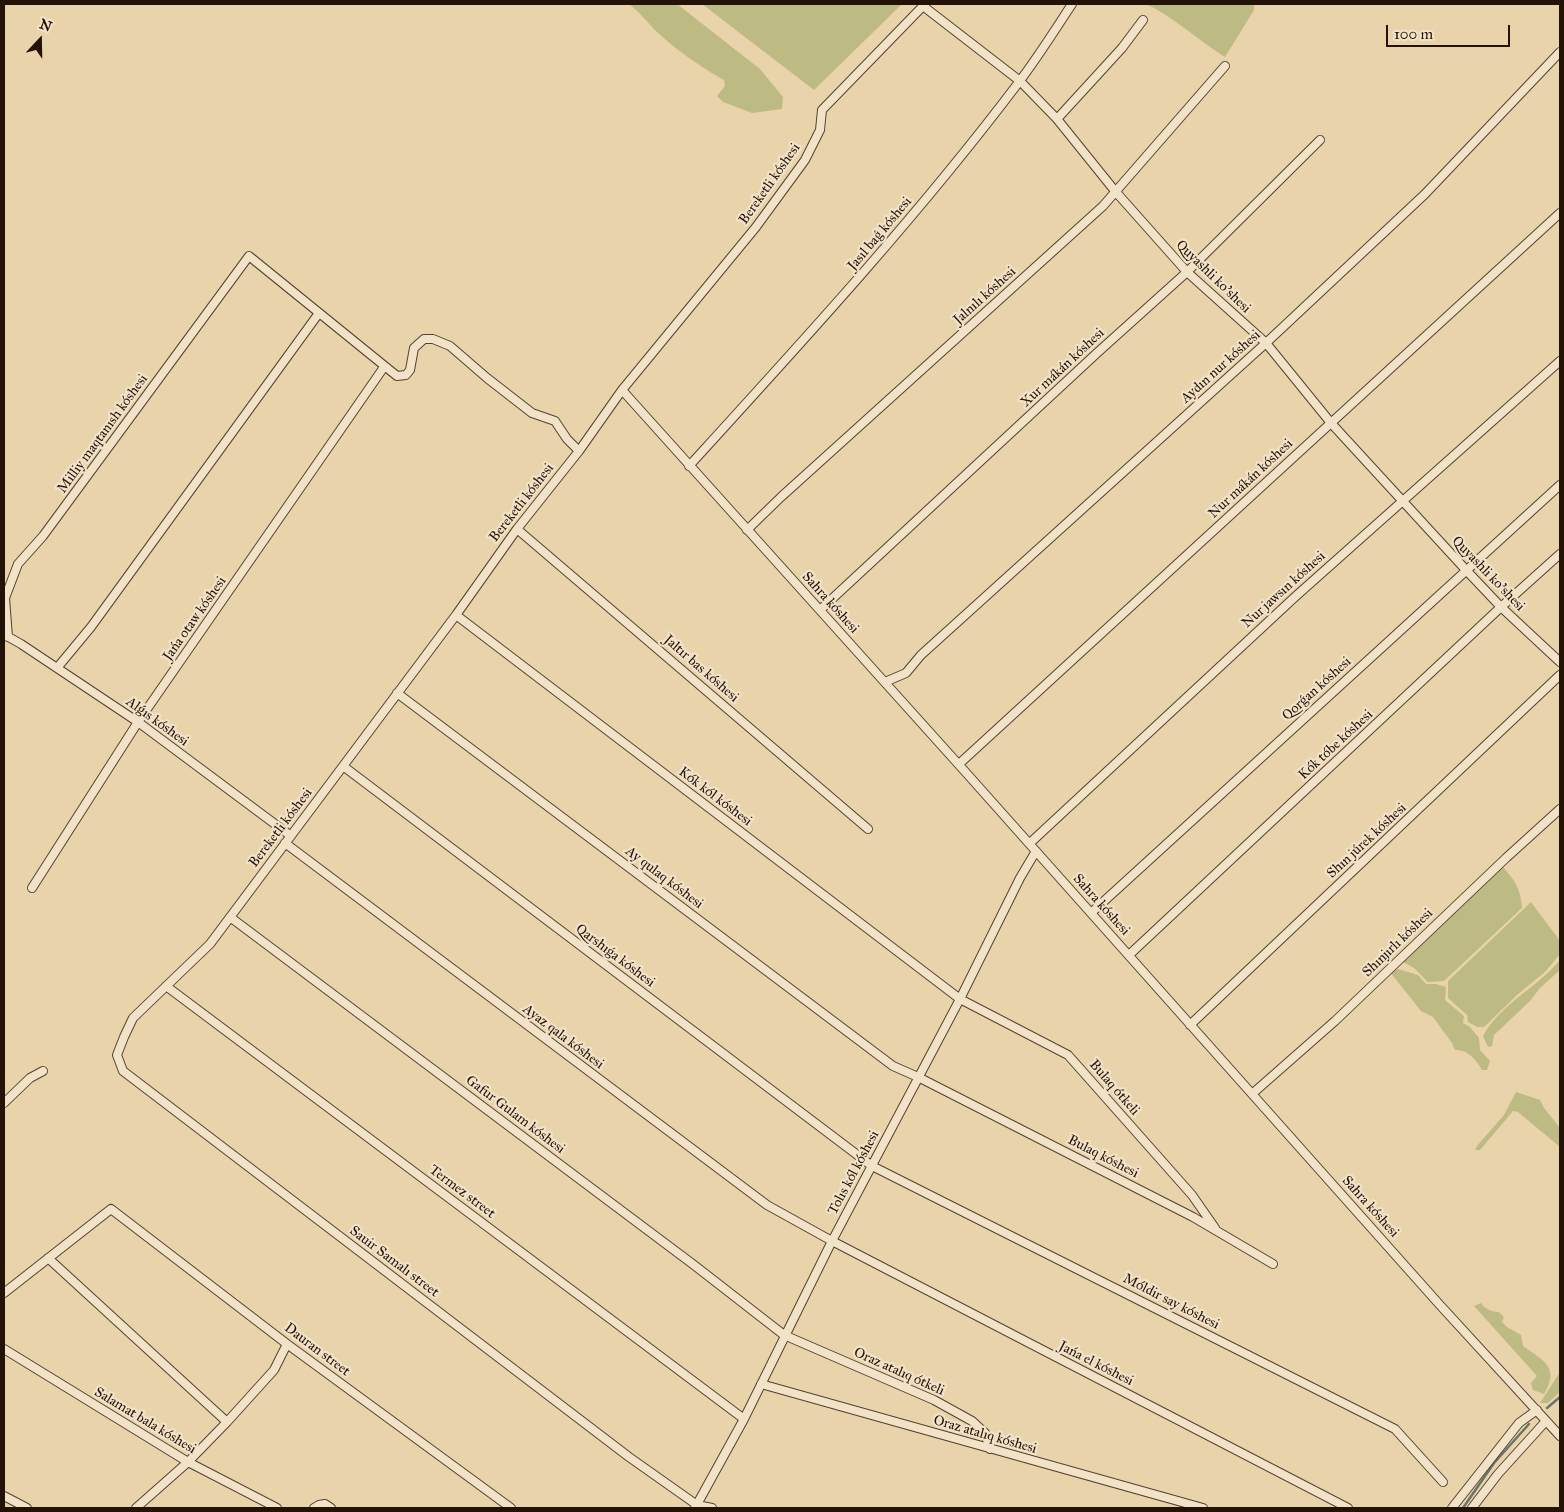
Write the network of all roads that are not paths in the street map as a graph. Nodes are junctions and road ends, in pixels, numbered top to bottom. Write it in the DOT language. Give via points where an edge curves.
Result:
graph roads {
  1 [pos="1072,4"];
  2 [pos="924,5"];
  3 [pos="1143,20"];
  4 [pos="1560,52"];
  5 [pos="1224,66"];
  6 [pos="1020,81"];
  7 [pos="1057,119"];
  8 [pos="1320,140"];
  9 [pos="1115,191"];
  10 [pos="1560,214"];
  11 [pos="1187,272"];
  12 [pos="318,313"];
  13 [pos="1266,343"];
  14 [pos="1560,361"];
  15 [pos="384,367"];
  16 [pos="622,390"];
  17 [pos="1331,423"];
  18 [pos="579,451"];
  19 [pos="689,466"];
  20 [pos="1560,485"];
  21 [pos="1403,500"];
  22 [pos="517,528"];
  23 [pos="747,530"];
  24 [pos="1560,554"];
  25 [pos="1466,570"];
  26 [pos="1501,607"];
  27 [pos="820,610"];
  28 [pos="456,615"];
  29 [pos="6,635"];
  30 [pos="1560,662"];
  31 [pos="58,668"];
  32 [pos="1560,675"];
  33 [pos="885,682"];
  34 [pos="397,693"];
  35 [pos="138,722"];
  36 [pos="959,764"];
  37 [pos="343,766"];
  38 [pos="1560,810"];
  39 [pos="868,829"];
  40 [pos="291,836"];
  41 [pos="285,843"];
  42 [pos="1030,844"];
  43 [pos="1036,851"];
  44 [pos="32,888"];
  45 [pos="1091,913"];
  46 [pos="230,917"];
  47 [pos="1129,955"];
  48 [pos="166,986"];
  49 [pos="960,1000"];
  50 [pos="133,1018"];
  51 [pos="1190,1025"];
  52 [pos="43,1071"];
  53 [pos="918,1077"];
  54 [pos="1252,1094"];
  55 [pos="4,1103"];
  56 [pos="872,1166"];
  57 [pos="1217,1231"];
  58 [pos="832,1241"];
  59 [pos="48,1258"];
  60 [pos="1273,1264"];
  61 [pos="4,1293"];
  62 [pos="784,1335"];
  63 [pos="287,1344"];
  64 [pos="4,1349"];
  65 [pos="761,1384"];
  66 [pos="1536,1410"];
  67 [pos="744,1418"];
  68 [pos="1546,1421"];
  69 [pos="227,1422"];
  70 [pos="1560,1436"];
  71 [pos="990,1449"];
  72 [pos="188,1462"];
  73 [pos="1443,1482"];
  74 [pos="4,1496"];
  75 [pos="328,1506"];
  76 [pos="696,1507"];
  77 [pos="27,1508"];
  78 [pos="136,1508"];
  79 [pos="277,1508"];
  80 [pos="314,1508"];
  81 [pos="511,1508"];
  82 [pos="712,1508"];
  83 [pos="1203,1508"];
  84 [pos="1348,1508"];
  85 [pos="1452,1508"];
  86 [pos="1472,1508"];
  1 -- 6 [label="street, Jasıl baǵ kóshesi"];
  2 -- 6 [label="street, Quyashli ko'shesi"];
  2 -- 16 [label="street, Bereketli kóshesi" via="822,110 820,130 805,160 756,227"];
  3 -- 7 [label="street" via="1122,48"];
  4 -- 13 [label="street, Aydın nur kóshesi" via="1425,194"];
  5 -- 9 [label="street, Jalnılı kóshesi"];
  6 -- 7 [label="street, Quyashli ko'shesi"];
  6 -- 19 [label="street, Jasıl baǵ kóshesi" via="912,216 827,315"];
  7 -- 9 [label="street, Quyashli ko'shesi"];
  8 -- 11 [label="street, Xur mákán kóshesi"];
  9 -- 11 [label="street, Quyashli ko'shesi"];
  9 -- 23 [label="street, Jalnılı kóshesi" via="1103,206"];
  10 -- 17 [label="street, Nur mákán kóshesi"];
  11 -- 13 [label="street, Quyashli ko'shesi"];
  11 -- 27 [label="street, Xur mákán kóshesi"];
  12 -- 15 [label="street"];
  12 -- 29 [label="street, Milliy maqtanısh kóshesi" via="249,256 43,536 18,564 5,598"];
  12 -- 31 [label="street"];
  13 -- 17 [label="street, Quyashli ko'shesi"];
  13 -- 33 [label="street, Aydın nur kóshesi" via="921,655 906,673"];
  14 -- 21 [label="street, Nur jawsın kóshesi"];
  15 -- 18 [label="street" via="397,376 406,375 414,348 424,340 432,339 450,346 532,413 555,420"];
  15 -- 35 [label="street, Jańa otaw kóshesi"];
  16 -- 18 [label="street, Bereketli kóshesi"];
  16 -- 19 [label="street, Sahra kóshesi"];
  17 -- 21 [label="street, Quyashli ko'shesi"];
  17 -- 36 [label="street, Nur mákán kóshesi"];
  18 -- 22 [label="street, Bereketli kóshesi"];
  19 -- 23 [label="street, Sahra kóshesi"];
  20 -- 25 [label="street, Qorǵan kóshesi"];
  21 -- 25 [label="street, Quyashli ko'shesi"];
  21 -- 42 [label="street, Nur jawsın kóshesi" via="1288,602"];
  22 -- 28 [label="street, Bereketli kóshesi"];
  22 -- 39 [label="street, Jaltır bas kóshesi"];
  23 -- 27 [label="street, Sahra kóshesi"];
  24 -- 26 [label="street, Kók tóbe kóshesi"];
  25 -- 26 [label="street, Quyashli ko'shesi"];
  25 -- 45 [label="street, Qorǵan kóshesi"];
  26 -- 30 [label="street, Quyashli ko'shesi"];
  26 -- 47 [label="street, Kók tóbe kóshesi"];
  27 -- 33 [label="street, Sahra kóshesi"];
  28 -- 34 [label="street, Bereketli kóshesi"];
  28 -- 49 [label="street, Kók kól kóshesi"];
  29 -- 31 [label="street, Alǵıs kóshesi"];
  31 -- 35 [label="street, Alǵıs kóshesi"];
  32 -- 51 [label="street, Shın júrek kóshesi"];
  33 -- 36 [label="street, Sahra kóshesi"];
  34 -- 37 [label="street, Bereketli kóshesi"];
  34 -- 53 [label="street, Ay qulaq kóshesi" via="893,1066"];
  35 -- 40 [label="street, Alǵıs kóshesi"];
  35 -- 44 [label="street, Jańa otaw kóshesi"];
  36 -- 42 [label="street, Sahra kóshesi"];
  37 -- 40 [label="street, Bereketli kóshesi"];
  37 -- 56 [label="street, Qarshıǵa kóshesi"];
  38 -- 54 [label="street, Shınjırlı kóshesi" via="1335,1021"];
  40 -- 41 [label="street, Bereketli kóshesi"];
  41 -- 46 [label="street, Bereketli kóshesi"];
  41 -- 58 [label="street, Ayaz qala kóshesi" via="768,1205"];
  42 -- 43 [label="street, Sahra kóshesi"];
  43 -- 45 [label="street, Sahra kóshesi"];
  43 -- 49 [label="street, Tolıs kól kóshesi"];
  45 -- 47 [label="street, Sahra kóshesi"];
  46 -- 48 [label="street, Bereketli kóshesi" via="210,944"];
  46 -- 62 [label="street, Gafur Gulam kóshesi"];
  47 -- 51 [label="street, Sahra kóshesi"];
  48 -- 50 [label="street, Bereketli kóshesi"];
  48 -- 67 [label="street, Termez street"];
  49 -- 53 [label="street, Tolıs kól kóshesi"];
  49 -- 57 [label="street, Bulaq ótkeli" via="1068,1055 1192,1195"];
  50 -- 76 [label="street, Sauir Samalı street" via="117,1055 123,1071"];
  51 -- 54 [label="street, Sahra kóshesi"];
  52 -- 55 [label="street" via="30,1078"];
  53 -- 56 [label="street, Tolıs kól kóshesi"];
  53 -- 57 [label="street, Bulaq kóshesi"];
  54 -- 66 [label="street, Sahra kóshesi"];
  56 -- 58 [label="street, Tolıs kól kóshesi"];
  56 -- 73 [label="street, Móldir say kóshesi" via="1395,1429"];
  57 -- 60 [label="street, Bulaq kóshesi"];
  58 -- 62 [label="street, Tolıs kól kóshesi"];
  58 -- 84 [label="street, Jańa el kóshesi"];
  59 -- 61 [label="street"];
  59 -- 63 [label="street, Dauran street" via="111,1209"];
  59 -- 69 [label="street"];
  62 -- 65 [label="street, Tolıs kól kóshesi"];
  62 -- 71 [label="street, Oraz atalıq ótkeli" via="934,1400 972,1421 985,1433"];
  63 -- 69 [label="street" via="274,1370"];
  63 -- 81 [label="street, Dauran street"];
  64 -- 72 [label="street, Salamat bala kóshesi"];
  65 -- 67 [label="street, Tolıs kól kóshesi"];
  65 -- 71 [label="street, Oraz atalıq kóshesi"];
  66 -- 68 [label="street, Sahra kóshesi"];
  66 -- 85 [label="street" via="1519,1423"];
  67 -- 76 [label="street, Tolıs kól kóshesi"];
  68 -- 70 [label="street, Sahra kóshesi"];
  68 -- 86 [label="street"];
  69 -- 72 [label="street"];
  71 -- 83 [label="street, Oraz atalıq kóshesi"];
  72 -- 78 [label="street"];
  72 -- 79 [label="street, Salamat bala kóshesi"];
  74 -- 77 [label="street"];
  75 -- 80 [label="street"];
  76 -- 82 [label="street"];
}
